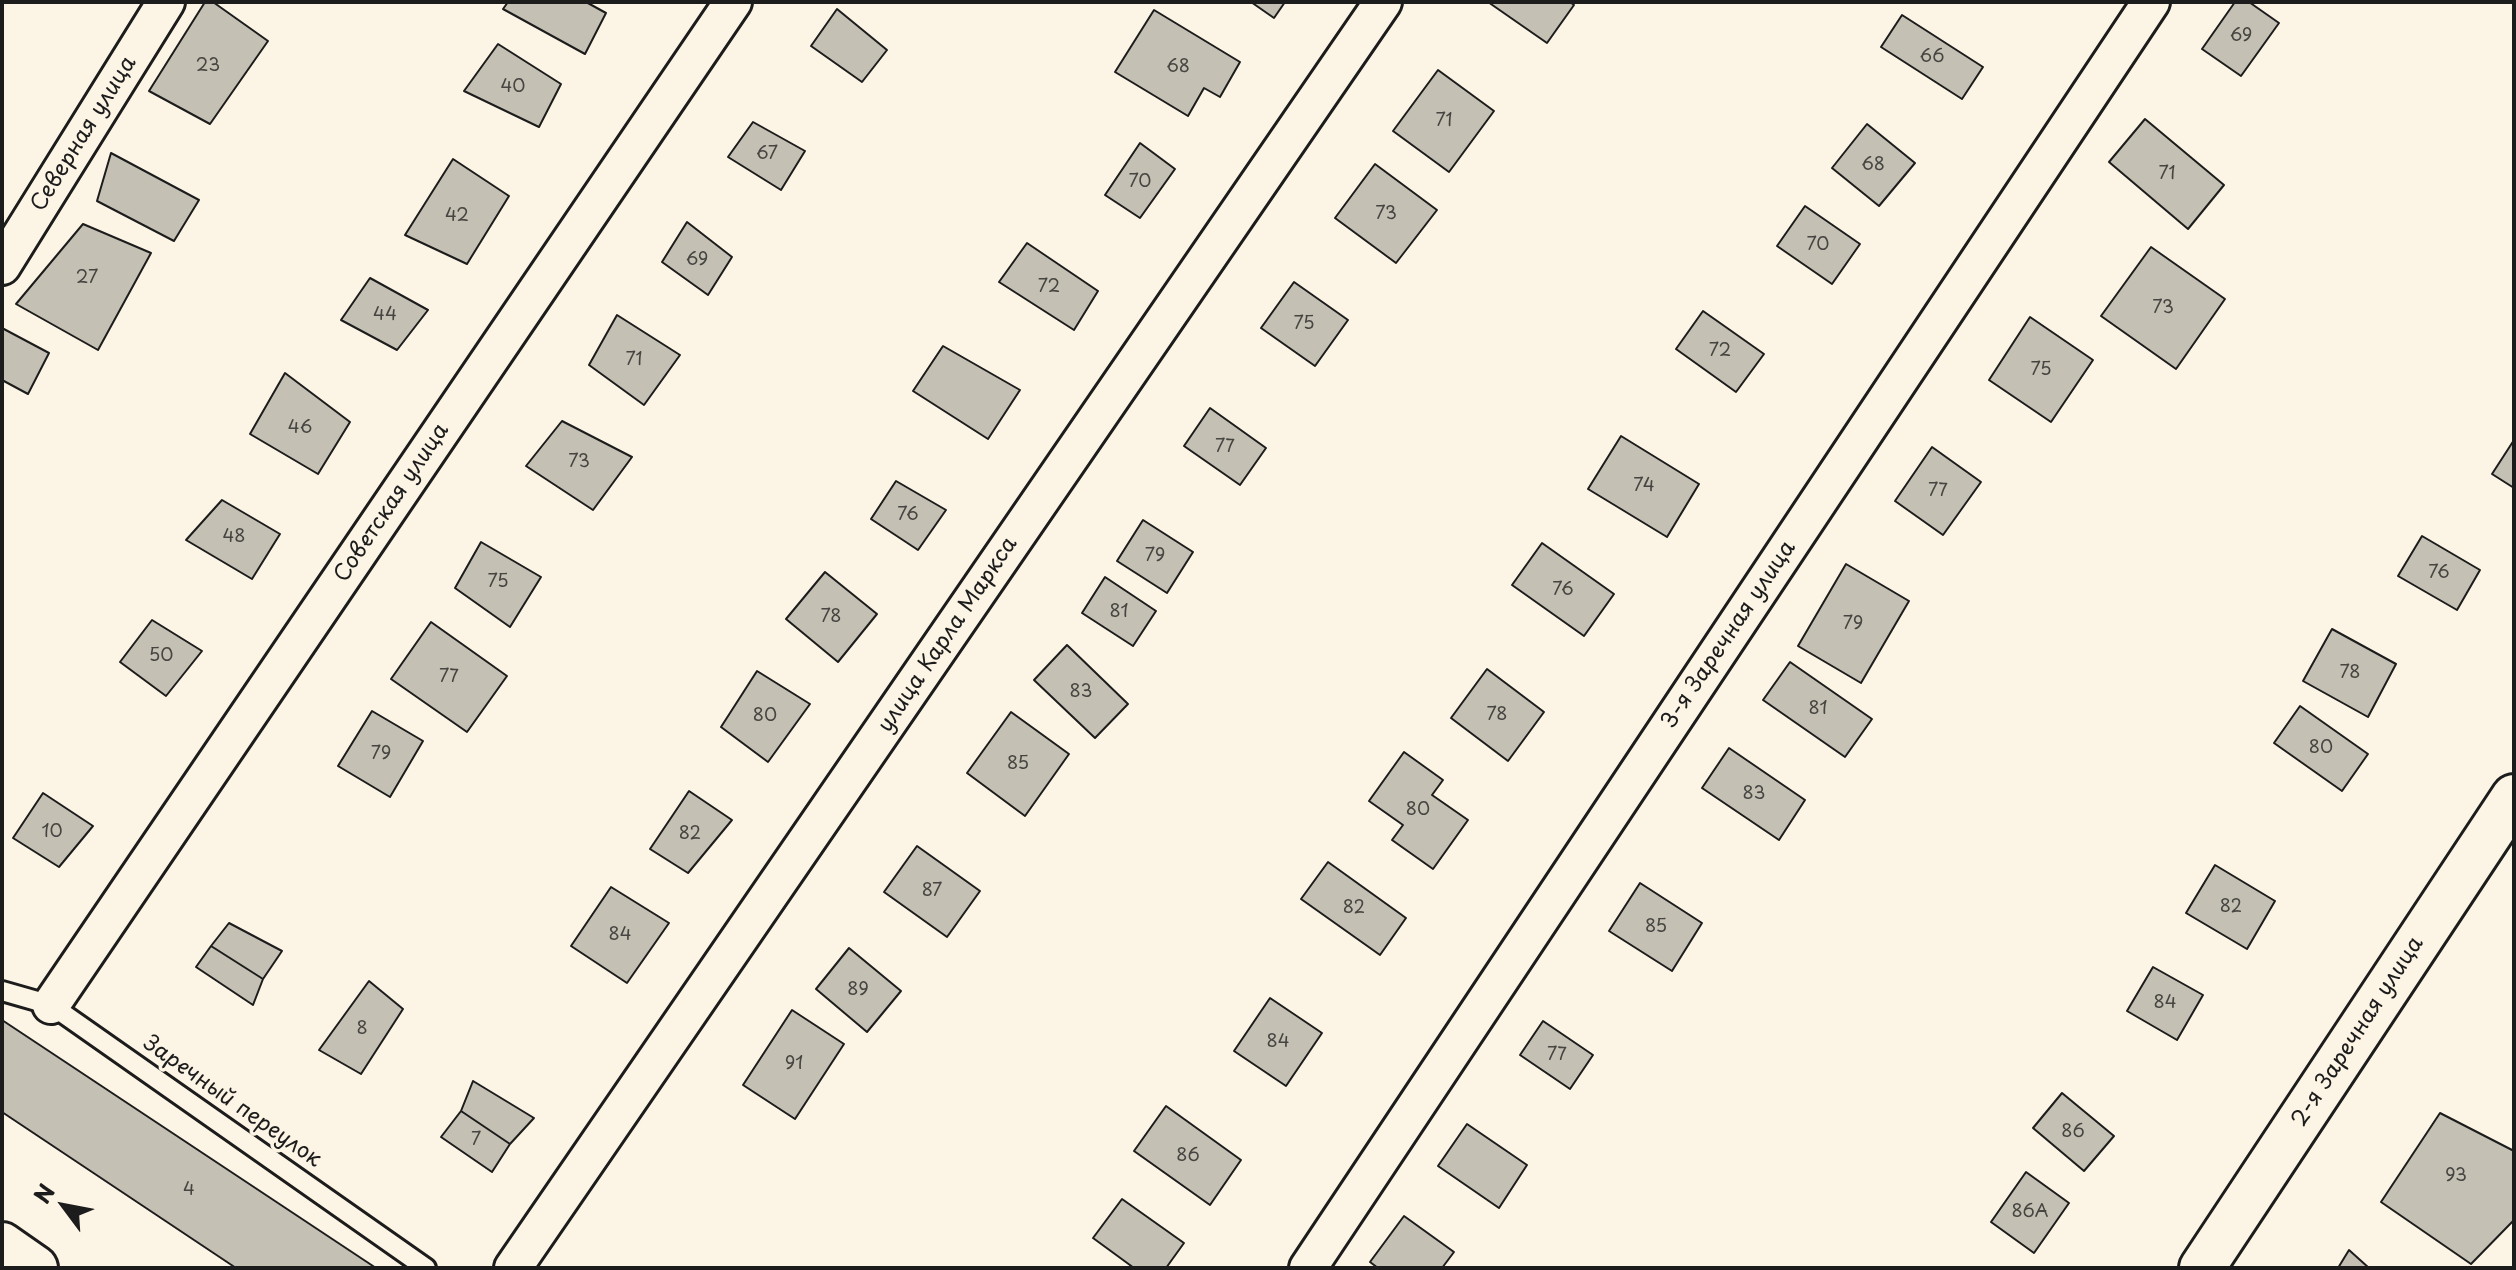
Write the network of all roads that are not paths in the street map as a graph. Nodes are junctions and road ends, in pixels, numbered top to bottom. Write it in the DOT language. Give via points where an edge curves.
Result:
graph roads {
  1 [pos="166,2"];
  2 [pos="733,2"];
  3 [pos="1383,2"];
  4 [pos="2151,2"];
  5 [pos="2,266"];
  6 [pos="2514,797"];
  7 [pos="2,991"];
  8 [pos="51,1005"];
  9 [pos="426,1268"];
  10 [pos="513,1268"];
  11 [pos="1308,1268"];
  12 [pos="2202,1268"];
  1 -- 5 [label="street, Северная улица"];
  2 -- 8 [label="street, Советская улица"];
  3 -- 10 [label="street, улица Карла Маркса"];
  4 -- 11 [label="street, 3-я Заречная улица"];
  6 -- 12 [label="main road, 2-я Заречная улица"];
  7 -- 8 [label="lane, Заречный переулок"];
  8 -- 9 [label="lane, Заречный переулок"];
}
